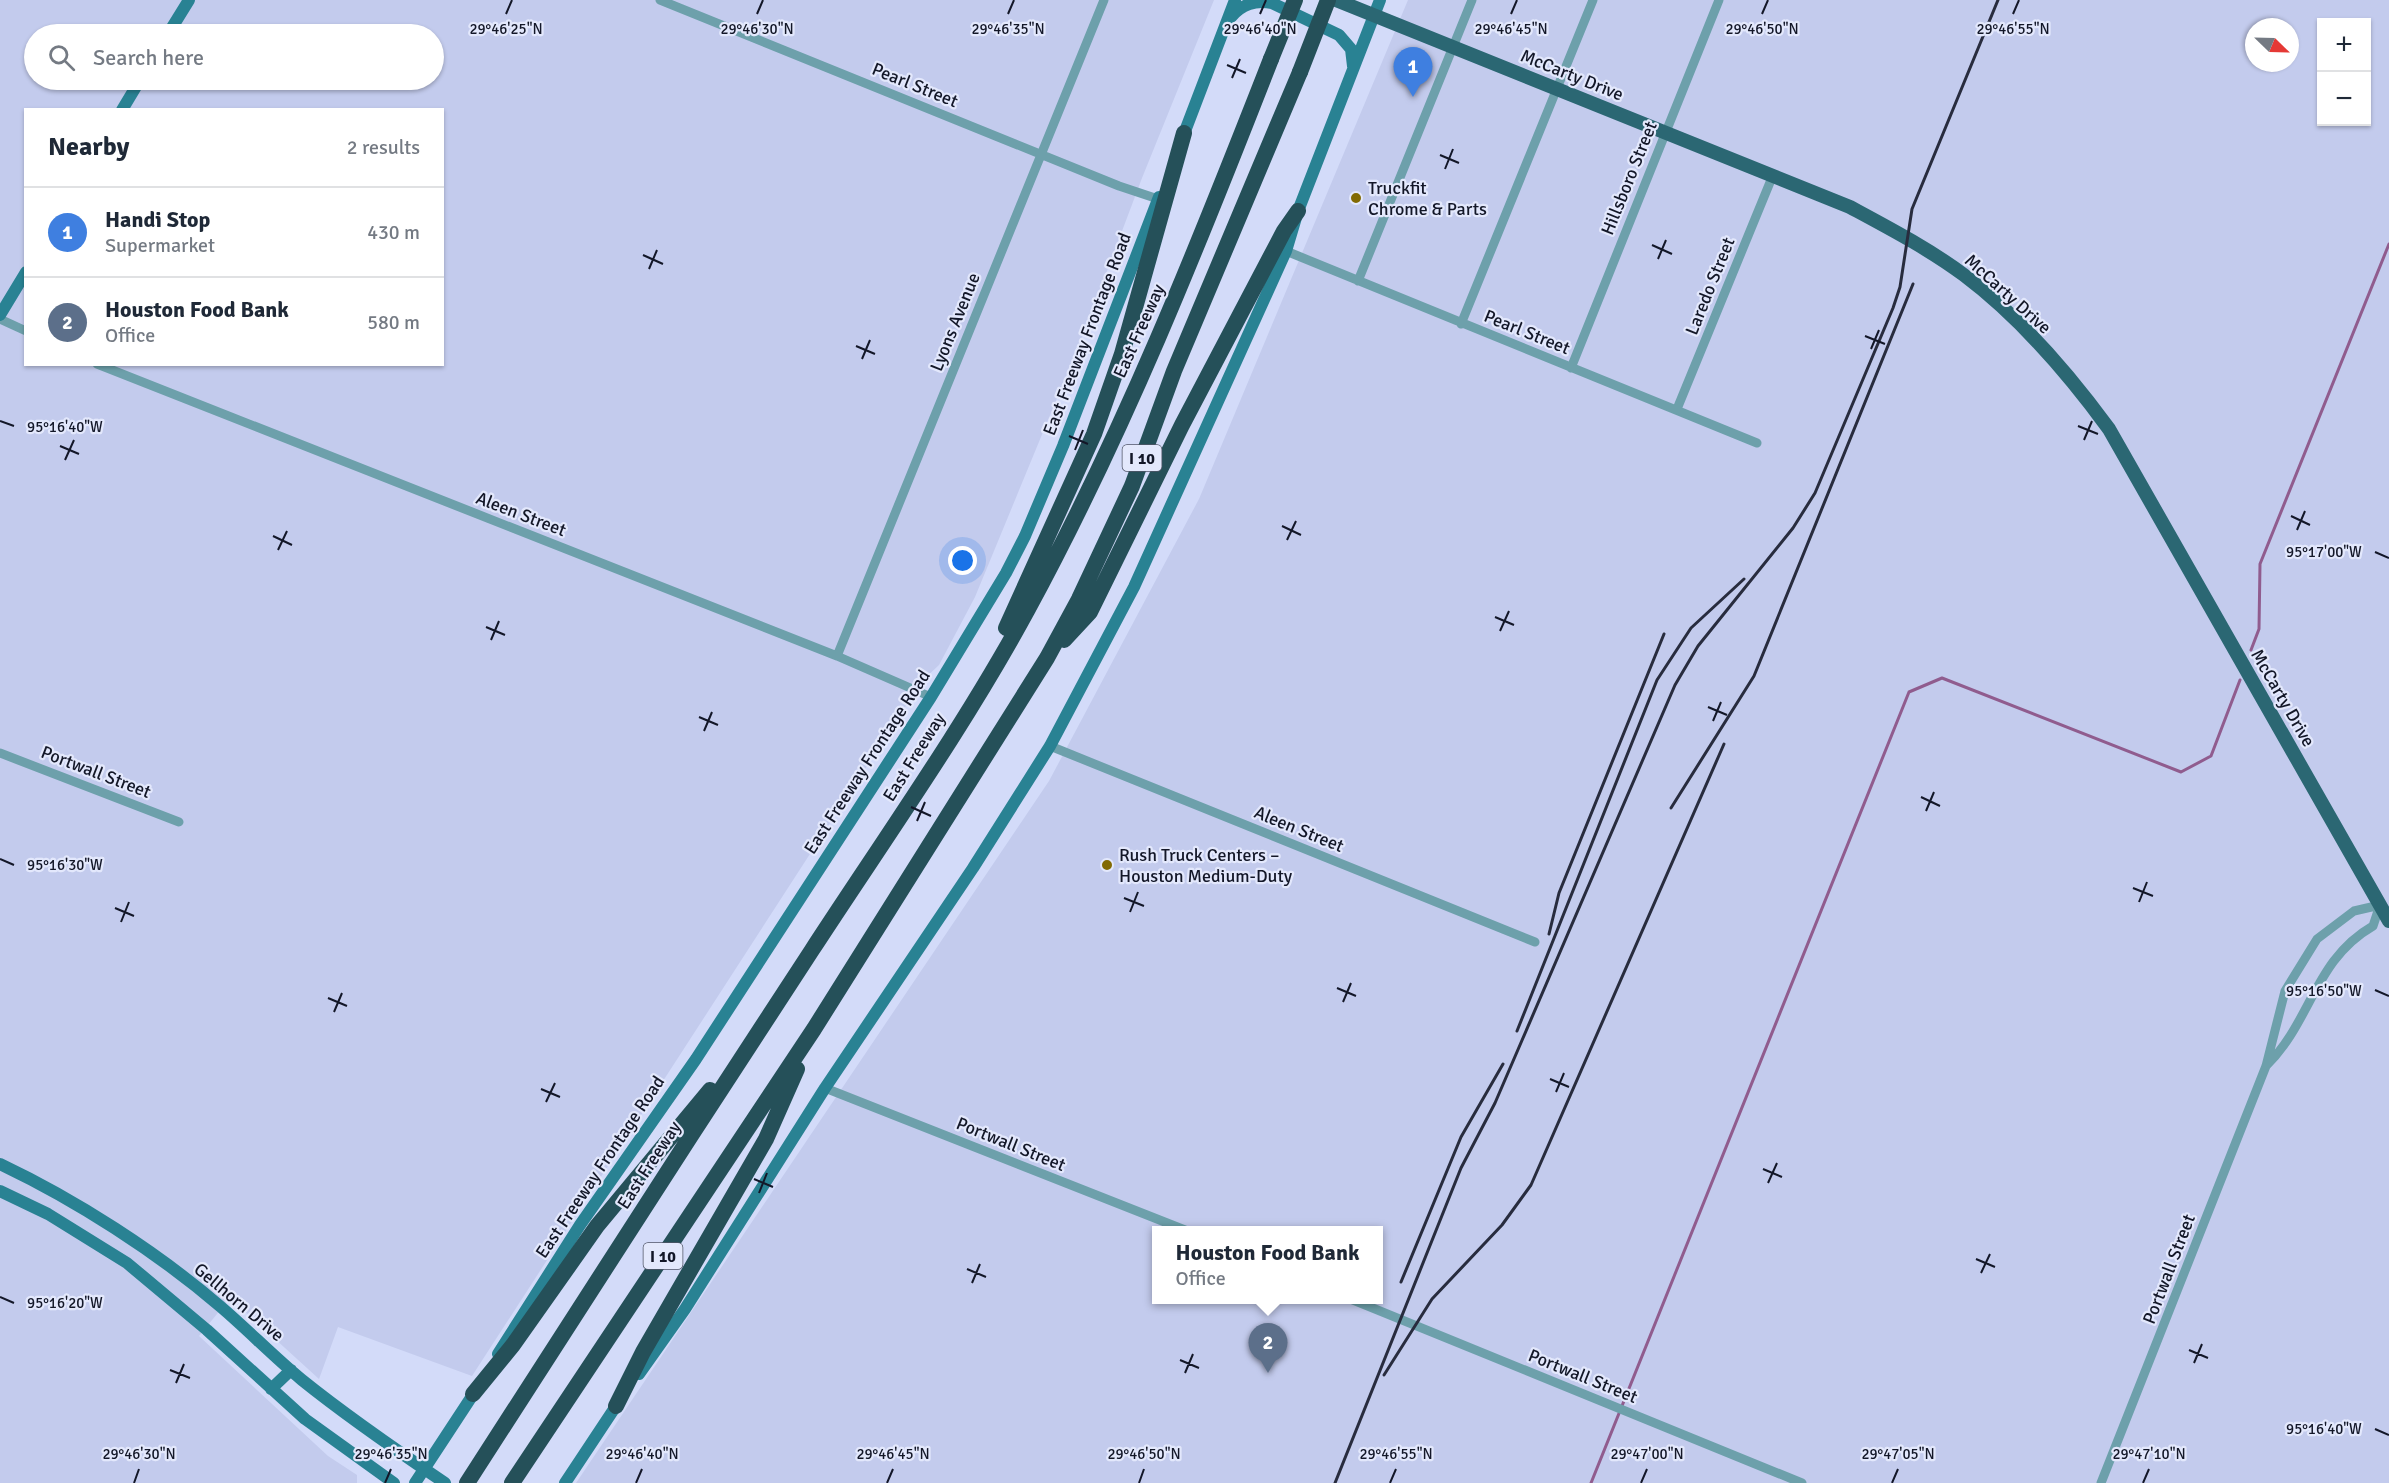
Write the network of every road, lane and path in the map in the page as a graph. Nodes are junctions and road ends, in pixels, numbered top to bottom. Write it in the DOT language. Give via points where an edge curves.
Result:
graph roads {
  1 [pos="189,0"];
  2 [pos="660,0"];
  3 [pos="1104,0"];
  4 [pos="1235,0"];
  5 [pos="1295,0"];
  6 [pos="1328,0"];
  7 [pos="1336,0"];
  8 [pos="1380,0"];
  9 [pos="1472,0"];
  10 [pos="1593,0"];
  11 [pos="1719,0"];
  12 [pos="1374,15"];
  13 [pos="174,24"];
  14 [pos="1225,24"];
  15 [pos="1453,48"];
  16 [pos="1354,67"];
  17 [pos="1557,88"];
  18 [pos="134,90"];
  19 [pos="123,108"];
  20 [pos="1665,132"];
  21 [pos="1184,133"];
  22 [pos="1040,154"];
  23 [pos="1773,175"];
  24 [pos="1158,199"];
  25 [pos="1298,211"];
  26 [pos="1286,251"];
  27 [pos="24,275"];
  28 [pos="1358,281"];
  29 [pos="0,317"];
  30 [pos="1461,324"];
  31 [pos="24,330"];
  32 [pos="102,366"];
  33 [pos="1572,368"];
  34 [pos="1677,409"];
  35 [pos="1757,443"];
  36 [pos="837,656"];
  37 [pos="1047,658"];
  38 [pos="931,697"];
  39 [pos="970,705"];
  40 [pos="1050,746"];
  41 [pos="0,753"];
  42 [pos="179,822"];
  43 [pos="2380,905"];
  44 [pos="2389,921"];
  45 [pos="1535,942"];
  46 [pos="762,1026"];
  47 [pos="814,1029"];
  48 [pos="2266,1066"];
  49 [pos="825,1088"];
  50 [pos="0,1164"];
  51 [pos="0,1191"];
  52 [pos="1175,1226"];
  53 [pos="1365,1304"];
  54 [pos="291,1370"];
  55 [pos="271,1389"];
  56 [pos="473,1394"];
  57 [pos="616,1406"];
  58 [pos="425,1470"];
  59 [pos="394,1483"];
  60 [pos="415,1483"];
  61 [pos="445,1483"];
  62 [pos="467,1483"];
  63 [pos="512,1483"];
  64 [pos="565,1483"];
  65 [pos="1802,1483"];
  66 [pos="2101,1483"];
  1 -- 13 [label="main road"];
  2 -- 22 [label="street, Pearl Street"];
  3 -- 22 [label="street, Lyons Avenue"];
  4 -- 14 [label="main road, East Freeway Frontage Road"];
  5 -- 39 [label="highway, East Freeway / I 10, bridge" via="1189,268 1091,490 1026,612"];
  6 -- 37 [label="highway, I 10, bridge" via="1174,371 1132,486"];
  7 -- 12 [label="main road, McCarty Drive"];
  8 -- 12 [label="main road"];
  9 -- 15 [label="street"];
  10 -- 17 [label="street"];
  11 -- 20 [label="street, Hillsboro Street"];
  12 -- 15 [label="main road, McCarty Drive"];
  12 -- 16 [label="main road"];
  14 -- 16 [label="main road" via="1244,5 1272,3 1339,34 1351,49"];
  14 -- 21 [label="main road, East Freeway Frontage Road"];
  15 -- 17 [label="main road, McCarty Drive"];
  15 -- 28 [label="street"];
  16 -- 25 [label="main road"];
  17 -- 20 [label="main road, McCarty Drive"];
  17 -- 30 [label="street"];
  18 -- 19 [label="main road"];
  20 -- 23 [label="main road, McCarty Drive"];
  20 -- 33 [label="street, Hillsboro Street"];
  21 -- 24 [label="main road, East Freeway Frontage Road"];
  21 -- 39 [label="highway" via="1122,354 1094,434"];
  22 -- 24 [label="street, Pearl Street"];
  22 -- 36 [label="street, Lyons Avenue"];
  23 -- 34 [label="street, Laredo Street"];
  23 -- 43 [label="main road, McCarty Drive" via="1850,207 1965,276 2066,374 2109,429"];
  24 -- 38 [label="main road, East Freeway Frontage Road" via="1025,536"];
  25 -- 26 [label="main road"];
  25 -- 37 [label="highway" via="1187,415 1090,612"];
  26 -- 28 [label="street, Pearl Street"];
  26 -- 40 [label="main road" via="1134,587"];
  27 -- 29 [label="main road"];
  28 -- 30 [label="street, Pearl Street"];
  29 -- 31 [label="street"];
  30 -- 33 [label="street, Pearl Street"];
  32 -- 36 [label="street, Aleen Street"];
  33 -- 34 [label="street, Pearl Street"];
  34 -- 35 [label="street, Pearl Street"];
  36 -- 38 [label="street, Aleen Street"];
  37 -- 47 [label="highway, I 10"];
  38 -- 56 [label="main road, East Freeway Frontage Road" via="696,1059 580,1225"];
  39 -- 46 [label="highway, East Freeway / I 10"];
  40 -- 45 [label="street, Aleen Street"];
  40 -- 49 [label="main road"];
  41 -- 42 [label="street, Portwall Street"];
  43 -- 44 [label="main road, McCarty Drive"];
  43 -- 48 [label="street, Portwall Street" via="2373,926 2358,934 2329,963 2287,1042"];
  43 -- 48 [label="street, Portwall Street" via="2354,911 2317,939 2285,991"];
  46 -- 56 [label="highway" via="597,1226 513,1345"];
  46 -- 62 [label="highway, East Freeway / I 10"];
  47 -- 57 [label="highway" via="766,1139"];
  47 -- 63 [label="highway, I 10"];
  48 -- 66 [label="street, Portwall Street"];
  49 -- 52 [label="street, Portwall Street"];
  49 -- 57 [label="main road" via="692,1299"];
  50 -- 54 [label="main road, Gellhorn Drive" via="125,1236 220,1305"];
  51 -- 55 [label="main road" via="127,1263"];
  53 -- 65 [label="street, Portwall Street"];
  54 -- 55 [label="main road"];
  54 -- 58 [label="main road, Gellhorn Drive"];
  55 -- 59 [label="main road" via="304,1419"];
  56 -- 58 [label="main road, East Freeway Frontage Road"];
  57 -- 64 [label="main road"];
  58 -- 60 [label="main road, East Freeway Frontage Road"];
  58 -- 61 [label="main road, Gellhorn Drive"];
}
